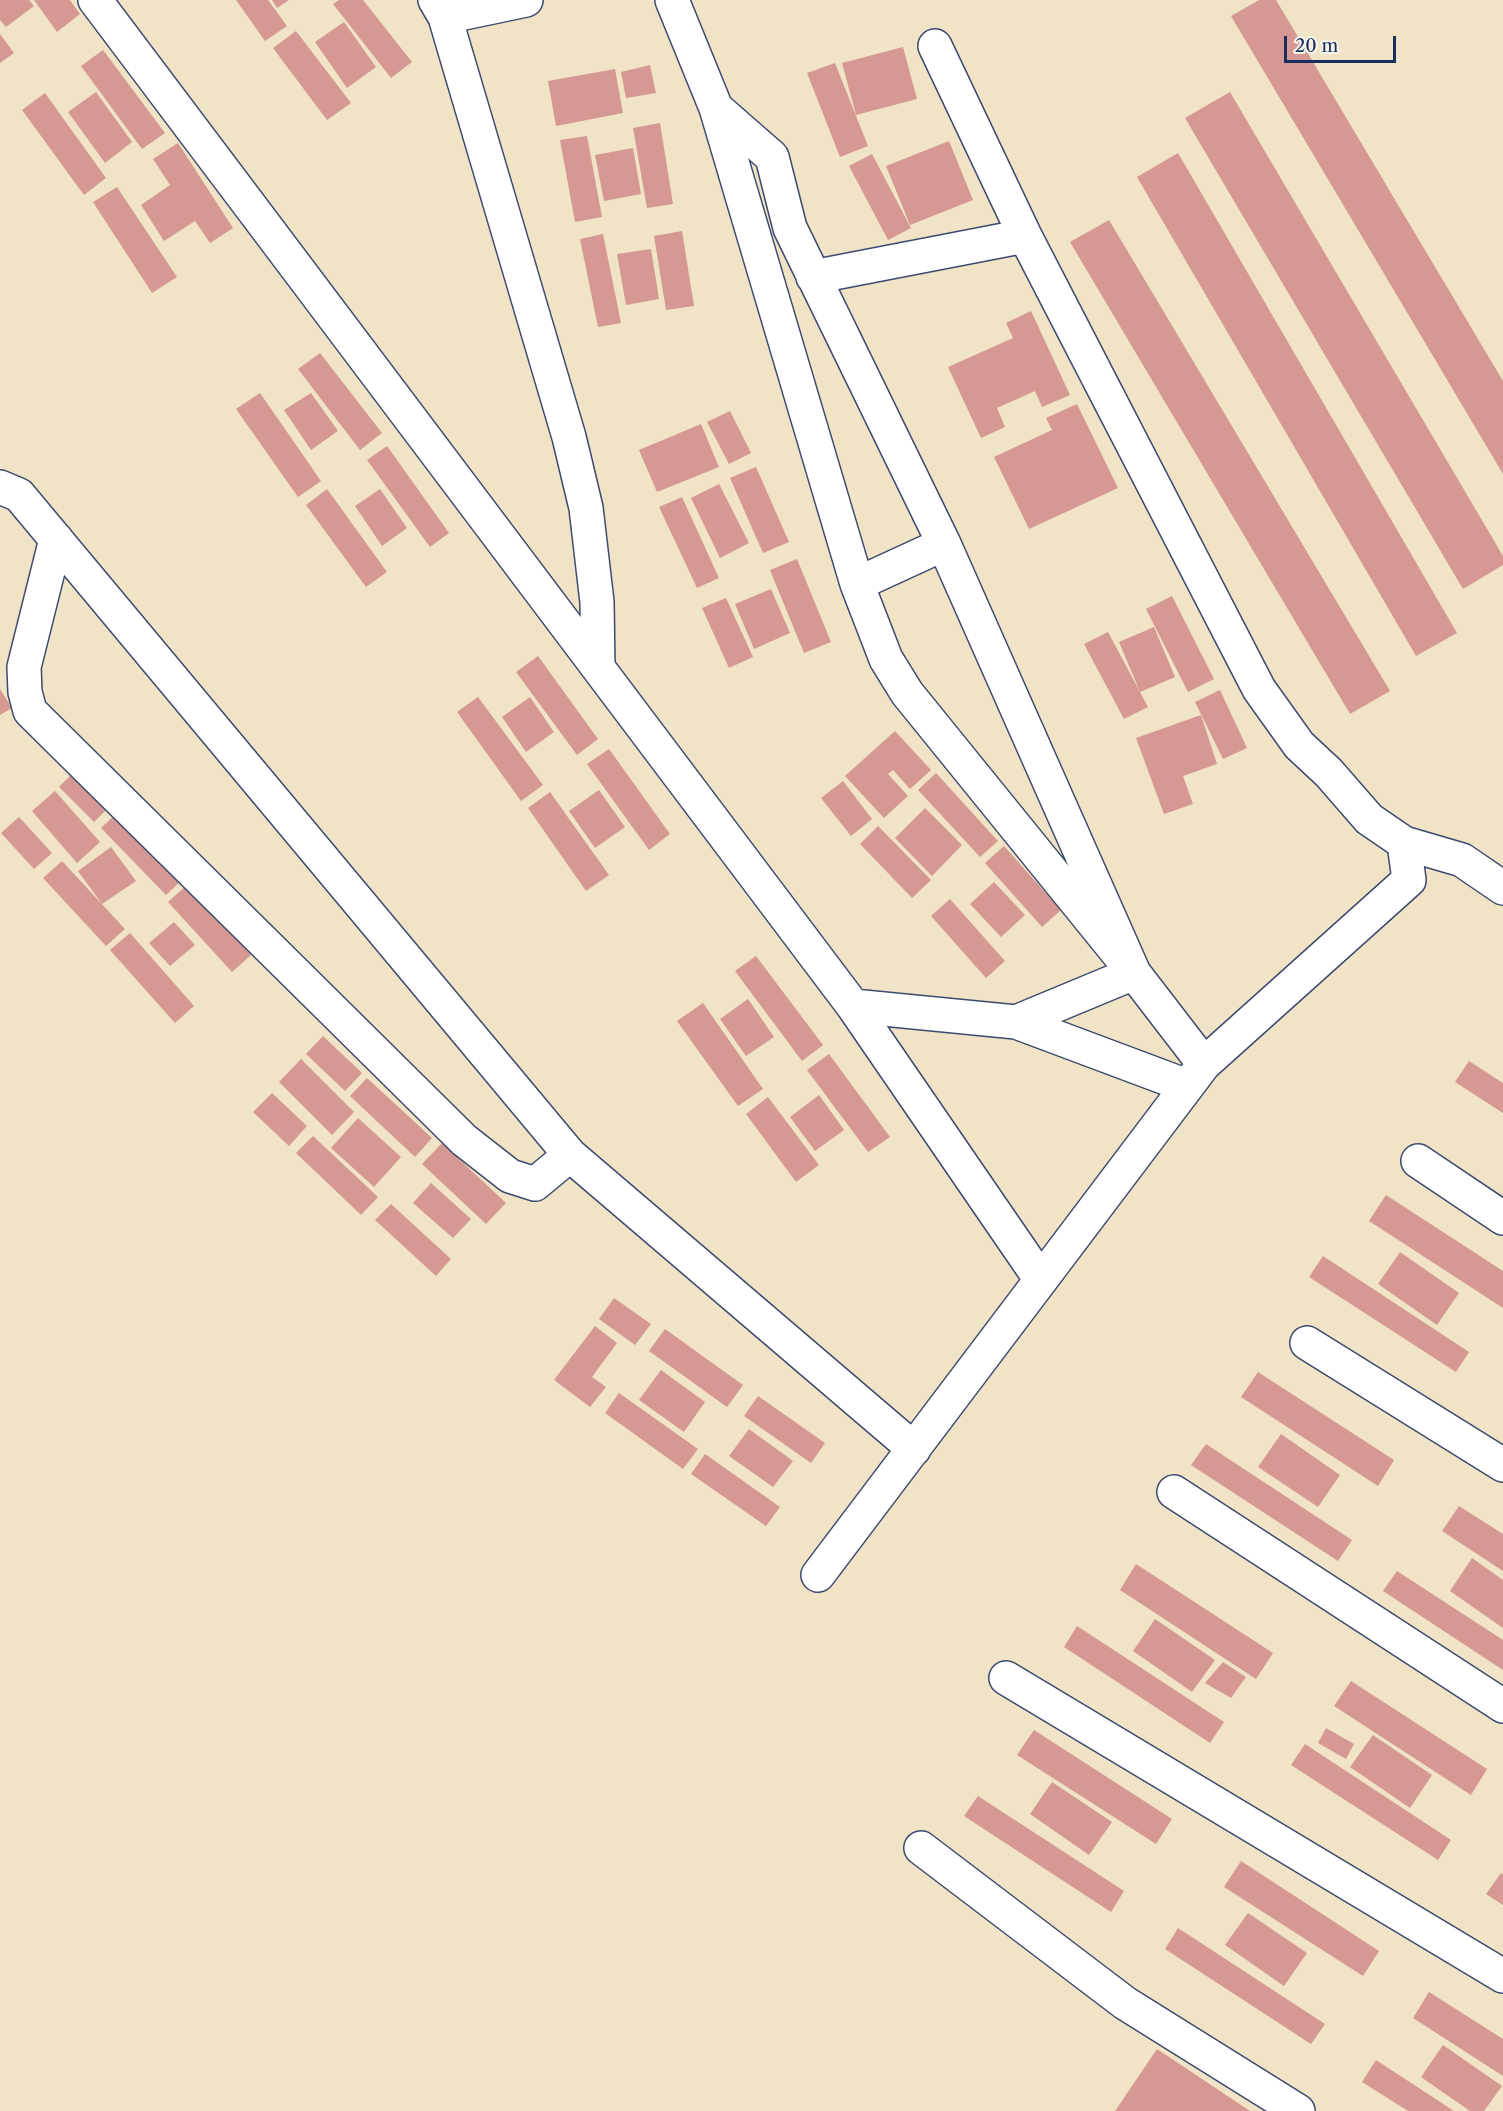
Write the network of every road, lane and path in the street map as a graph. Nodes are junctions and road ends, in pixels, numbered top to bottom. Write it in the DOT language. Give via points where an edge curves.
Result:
graph roads {
  1 [pos="94,0"];
  2 [pos="526,0"];
  3 [pos="672,0"];
  4 [pos="440,8"];
  5 [pos="935,46"];
  6 [pos="716,108"];
  7 [pos="1025,236"];
  8 [pos="813,277"];
  9 [pos="0,487"];
  10 [pos="56,539"];
  11 [pos="944,544"];
  12 [pos="857,584"];
  13 [pos="598,667"];
  14 [pos="1404,843"];
  15 [pos="1462,861"];
  16 [pos="1409,880"];
  17 [pos="1503,888"];
  18 [pos="1134,973"];
  19 [pos="853,1006"];
  20 [pos="1016,1022"];
  21 [pos="1196,1075"];
  22 [pos="570,1155"];
  23 [pos="1418,1161"];
  24 [pos="1503,1218"];
  25 [pos="1041,1280"];
  26 [pos="1306,1343"];
  27 [pos="914,1449"];
  28 [pos="1503,1465"];
  29 [pos="1174,1492"];
  30 [pos="818,1575"];
  31 [pos="1006,1678"];
  32 [pos="1503,1706"];
  33 [pos="921,1848"];
  34 [pos="1503,1976"];
  35 [pos="1298,2111"];
  1 -- 13 [label="street"];
  2 -- 4 [label="street"];
  3 -- 6 [label="street"];
  4 -- 13 [label="street" via="572,447 587,519 597,602"];
  5 -- 7 [label="street"];
  6 -- 8 [label="street" via="772,157 790,228"];
  6 -- 12 [label="street"];
  7 -- 8 [label="street"];
  7 -- 14 [label="street" via="1259,689 1299,745 1369,819"];
  8 -- 11 [label="street"];
  9 -- 10 [label="street" via="19,495"];
  10 -- 22 [label="street"];
  10 -- 22 [label="street" via="24,667 30,711 464,1140 510,1176 535,1184"];
  11 -- 12 [label="street"];
  11 -- 18 [label="street"];
  12 -- 18 [label="street" via="886,659 908,693"];
  13 -- 19 [label="street"];
  14 -- 15 [label="street"];
  14 -- 16 [label="street"];
  15 -- 16 [label="street"];
  15 -- 17 [label="street"];
  16 -- 21 [label="street"];
  18 -- 20 [label="street"];
  18 -- 21 [label="street"];
  19 -- 20 [label="street"];
  19 -- 25 [label="street"];
  20 -- 21 [label="street"];
  21 -- 25 [label="street"];
  22 -- 27 [label="street"];
  23 -- 24 [label="street"];
  25 -- 27 [label="street"];
  26 -- 28 [label="street"];
  27 -- 30 [label="street"];
  29 -- 32 [label="street"];
  31 -- 34 [label="street"];
  33 -- 35 [label="street" via="1125,2003"];
}
